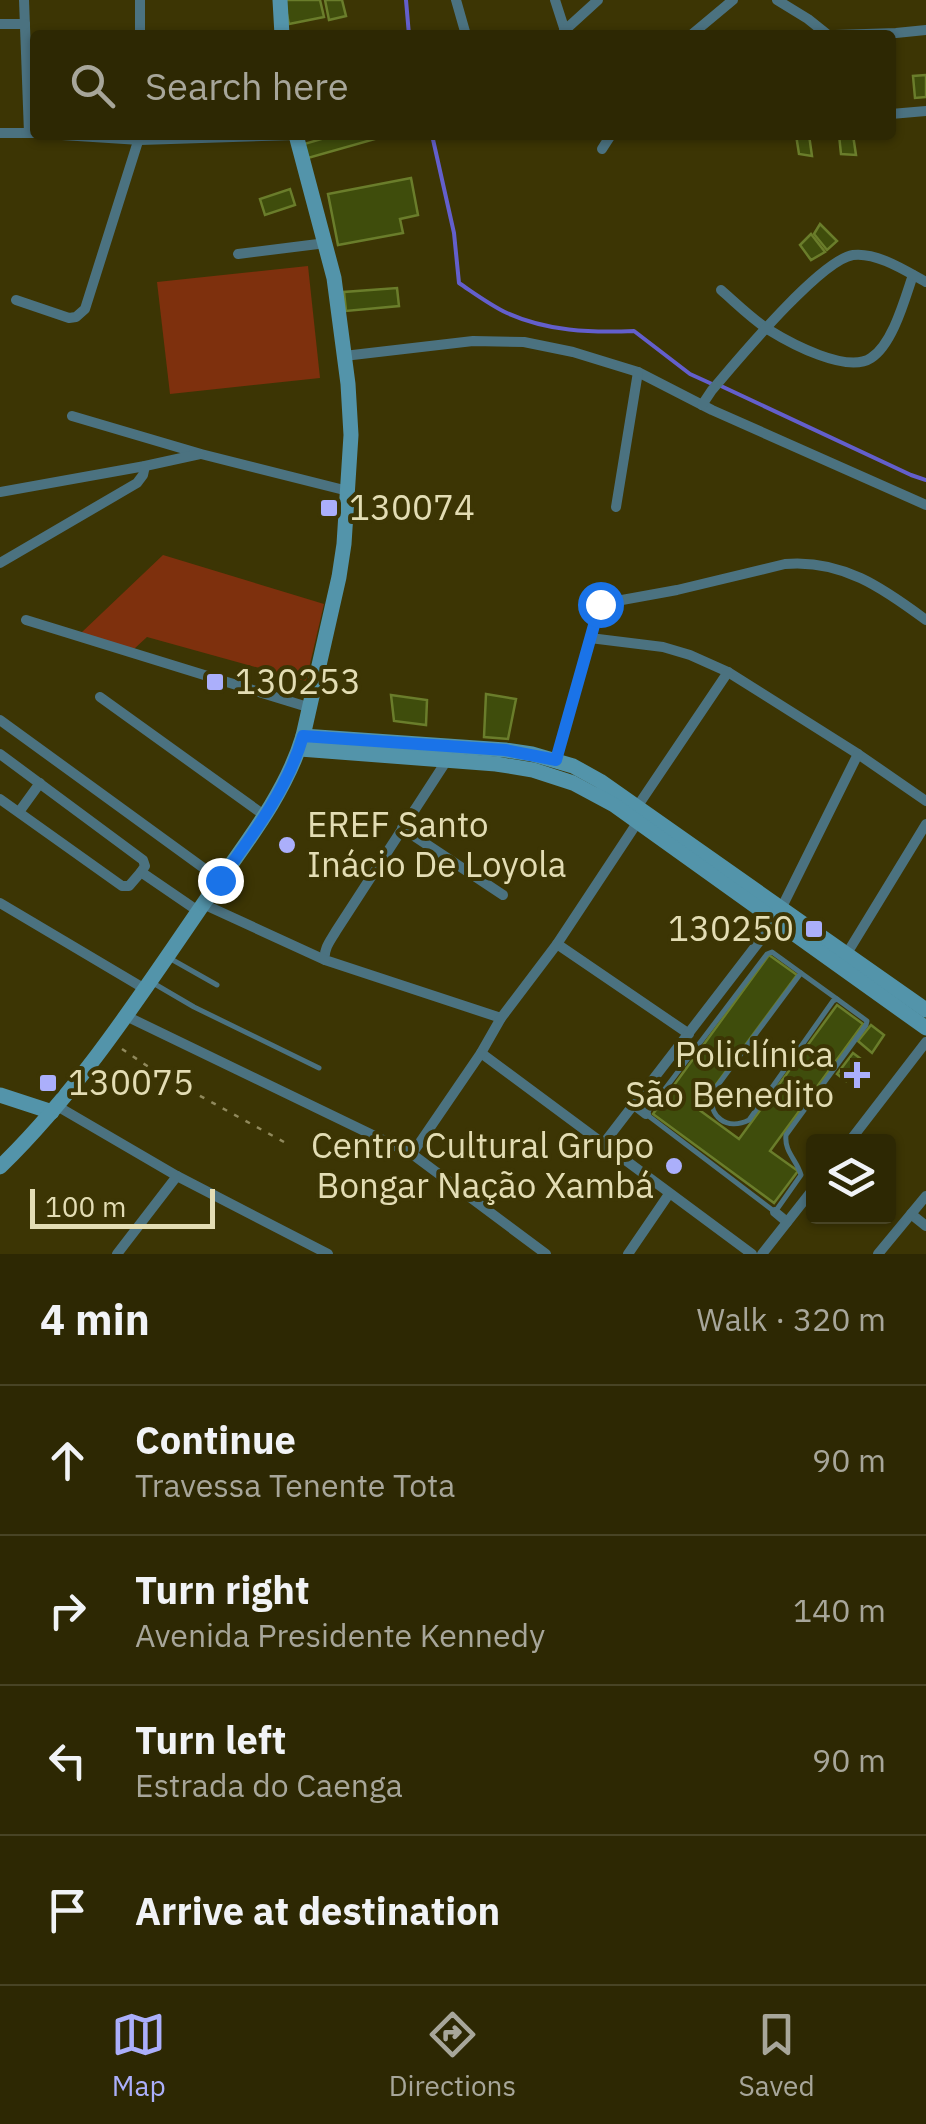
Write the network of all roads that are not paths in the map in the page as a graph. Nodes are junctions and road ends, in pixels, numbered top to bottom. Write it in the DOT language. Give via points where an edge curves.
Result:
graph roads {
  1 [pos="24,0"];
  2 [pos="140,0"];
  3 [pos="280,0"];
  4 [pos="456,0"];
  5 [pos="555,0"];
  6 [pos="598,0"];
  7 [pos="733,0"];
  8 [pos="778,0"];
  9 [pos="0,24"];
  10 [pos="25,24"];
  11 [pos="140,30"];
  12 [pos="282,30"];
  13 [pos="465,30"];
  14 [pos="564,30"];
  15 [pos="568,30"];
  16 [pos="697,30"];
  17 [pos="825,30"];
  18 [pos="926,30"];
  19 [pos="896,34"];
  20 [pos="30,102"];
  21 [pos="926,111"];
  22 [pos="896,114"];
  23 [pos="0,133"];
  24 [pos="30,133"];
  25 [pos="139,140"];
  26 [pos="297,140"];
  27 [pos="608,140"];
  28 [pos="602,150"];
  29 [pos="326,242"];
  30 [pos="238,254"];
  31 [pos="913,275"];
  32 [pos="926,282"];
  33 [pos="721,290"];
  34 [pos="16,300"];
  35 [pos="766,328"];
  36 [pos="344,356"];
  37 [pos="638,372"];
  38 [pos="702,405"];
  39 [pos="72,416"];
  40 [pos="201,454"];
  41 [pos="145,466"];
  42 [pos="348,491"];
  43 [pos="0,492"];
  44 [pos="926,505"];
  45 [pos="616,507"];
  46 [pos="0,563"];
  47 [pos="26,620"];
  48 [pos="926,620"];
  49 [pos="590,638"];
  50 [pos="728,672"];
  51 [pos="100,697"];
  52 [pos="311,708"];
  53 [pos="0,720"];
  54 [pos="302,742"];
  55 [pos="0,754"];
  56 [pos="858,754"];
  57 [pos="447,760"];
  58 [pos="556,760"];
  59 [pos="40,783"];
  60 [pos="0,799"];
  61 [pos="926,800"];
  62 [pos="18,812"];
  63 [pos="264,815"];
  64 [pos="637,815"];
  65 [pos="926,824"];
  66 [pos="402,828"];
  67 [pos="140,872"];
  68 [pos="220,880"];
  69 [pos="503,895"];
  70 [pos="0,902"];
  71 [pos="201,908"];
  72 [pos="778,915"];
  73 [pos="557,944"];
  74 [pos="846,955"];
  75 [pos="168,958"];
  76 [pos="325,960"];
  77 [pos="801,973"];
  78 [pos="148,985"];
  79 [pos="218,985"];
  80 [pos="837,999"];
  81 [pos="926,1010"];
  82 [pos="126,1016"];
  83 [pos="501,1018"];
  84 [pos="926,1028"];
  85 [pos="688,1034"];
  86 [pos="926,1042"];
  87 [pos="480,1054"];
  88 [pos="320,1068"];
  89 [pos="0,1095"];
  90 [pos="633,1104"];
  91 [pos="55,1109"];
  92 [pos="646,1114"];
  93 [pos="856,1134"];
  94 [pos="604,1143"];
  95 [pos="412,1154"];
  96 [pos="0,1167"];
  97 [pos="177,1176"];
  98 [pos="669,1194"];
  99 [pos="926,1196"];
  100 [pos="806,1198"];
  101 [pos="775,1212"];
  102 [pos="911,1214"];
  103 [pos="787,1222"];
  104 [pos="926,1226"];
  105 [pos="117,1254"];
  106 [pos="328,1254"];
  107 [pos="546,1254"];
  108 [pos="628,1254"];
  109 [pos="752,1254"];
  110 [pos="762,1254"];
  111 [pos="878,1254"];
  1 -- 10 [label="street"];
  2 -- 11 [label="street"];
  3 -- 12 [label="main road"];
  4 -- 13 [label="street"];
  5 -- 14 [label="street"];
  6 -- 15 [label="street"];
  7 -- 16 [label="street"];
  8 -- 17 [label="street"];
  9 -- 10 [label="street"];
  10 -- 20 [label="street"];
  18 -- 19 [label="street"];
  21 -- 22 [label="street"];
  23 -- 24 [label="street"];
  25 -- 34 [label="street" via="86,309 68,318"];
  26 -- 29 [label="main road"];
  27 -- 28 [label="street"];
  29 -- 30 [label="street"];
  29 -- 36 [label="main road"];
  31 -- 32 [label="street"];
  31 -- 35 [label="street" via="863,255 845,257"];
  31 -- 35 [label="street" via="880,350 860,363 809,352"];
  33 -- 35 [label="street"];
  35 -- 38 [label="street"];
  36 -- 37 [label="street" via="472,341 524,342"];
  36 -- 42 [label="main road"];
  37 -- 38 [label="street"];
  37 -- 45 [label="street"];
  38 -- 44 [label="street"];
  39 -- 40 [label="street"];
  40 -- 41 [label="street"];
  40 -- 42 [label="street"];
  41 -- 43 [label="street"];
  41 -- 46 [label="street" via="137,484"];
  42 -- 52 [label="main road"];
  47 -- 52 [label="street"];
  48 -- 49 [label="street" via="852,573 804,562 600,604"];
  49 -- 50 [label="street" via="663,647"];
  49 -- 58 [label="street"];
  50 -- 56 [label="street"];
  50 -- 64 [label="street"];
  51 -- 63 [label="street"];
  52 -- 54 [label="main road"];
  53 -- 68 [label="street"];
  54 -- 57 [label="main road"];
  54 -- 58 [label="main road" via="505,750"];
  54 -- 63 [label="main road"];
  55 -- 59 [label="street"];
  56 -- 61 [label="street"];
  56 -- 72 [label="street"];
  57 -- 64 [label="main road" via="533,770"];
  57 -- 66 [label="street"];
  58 -- 64 [label="main road" via="600,781"];
  59 -- 62 [label="street"];
  59 -- 67 [label="street" via="143,860"];
  60 -- 62 [label="street"];
  62 -- 67 [label="street" via="122,886"];
  63 -- 68 [label="main road"];
  64 -- 72 [label="main road"];
  64 -- 73 [label="street"];
  65 -- 74 [label="street"];
  66 -- 69 [label="street"];
  66 -- 76 [label="street" via="336,931"];
  67 -- 71 [label="street"];
  68 -- 71 [label="main road"];
  70 -- 78 [label="street"];
  71 -- 75 [label="main road"];
  71 -- 76 [label="street"];
  72 -- 74 [label="main road"];
  72 -- 84 [label="main road"];
  72 -- 85 [label="street"];
  73 -- 83 [label="street"];
  73 -- 85 [label="street"];
  74 -- 81 [label="main road"];
  75 -- 78 [label="main road"];
  75 -- 79 [label="lane"];
  76 -- 83 [label="street"];
  77 -- 80 [label="lane"];
  77 -- 80 [label="lane" via="712,1094 720,1120 748,1120"];
  77 -- 92 [label="lane" via="767,954"];
  78 -- 82 [label="main road"];
  78 -- 88 [label="lane"];
  80 -- 101 [label="lane" via="867,1020 866,1026 786,1135 801,1175"];
  82 -- 91 [label="main road"];
  82 -- 95 [label="street"];
  83 -- 87 [label="street"];
  85 -- 90 [label="street"];
  86 -- 93 [label="street"];
  87 -- 94 [label="street"];
  87 -- 95 [label="street"];
  89 -- 91 [label="main road"];
  90 -- 92 [label="street"];
  90 -- 94 [label="street"];
  91 -- 96 [label="main road"];
  91 -- 97 [label="street"];
  92 -- 101 [label="lane"];
  94 -- 98 [label="street"];
  95 -- 107 [label="street"];
  97 -- 105 [label="street"];
  97 -- 106 [label="street"];
  98 -- 108 [label="street"];
  98 -- 109 [label="street"];
  99 -- 102 [label="street"];
  100 -- 103 [label="street"];
  101 -- 103 [label="street"];
  102 -- 104 [label="street"];
  102 -- 111 [label="street"];
  103 -- 110 [label="street"];
}
